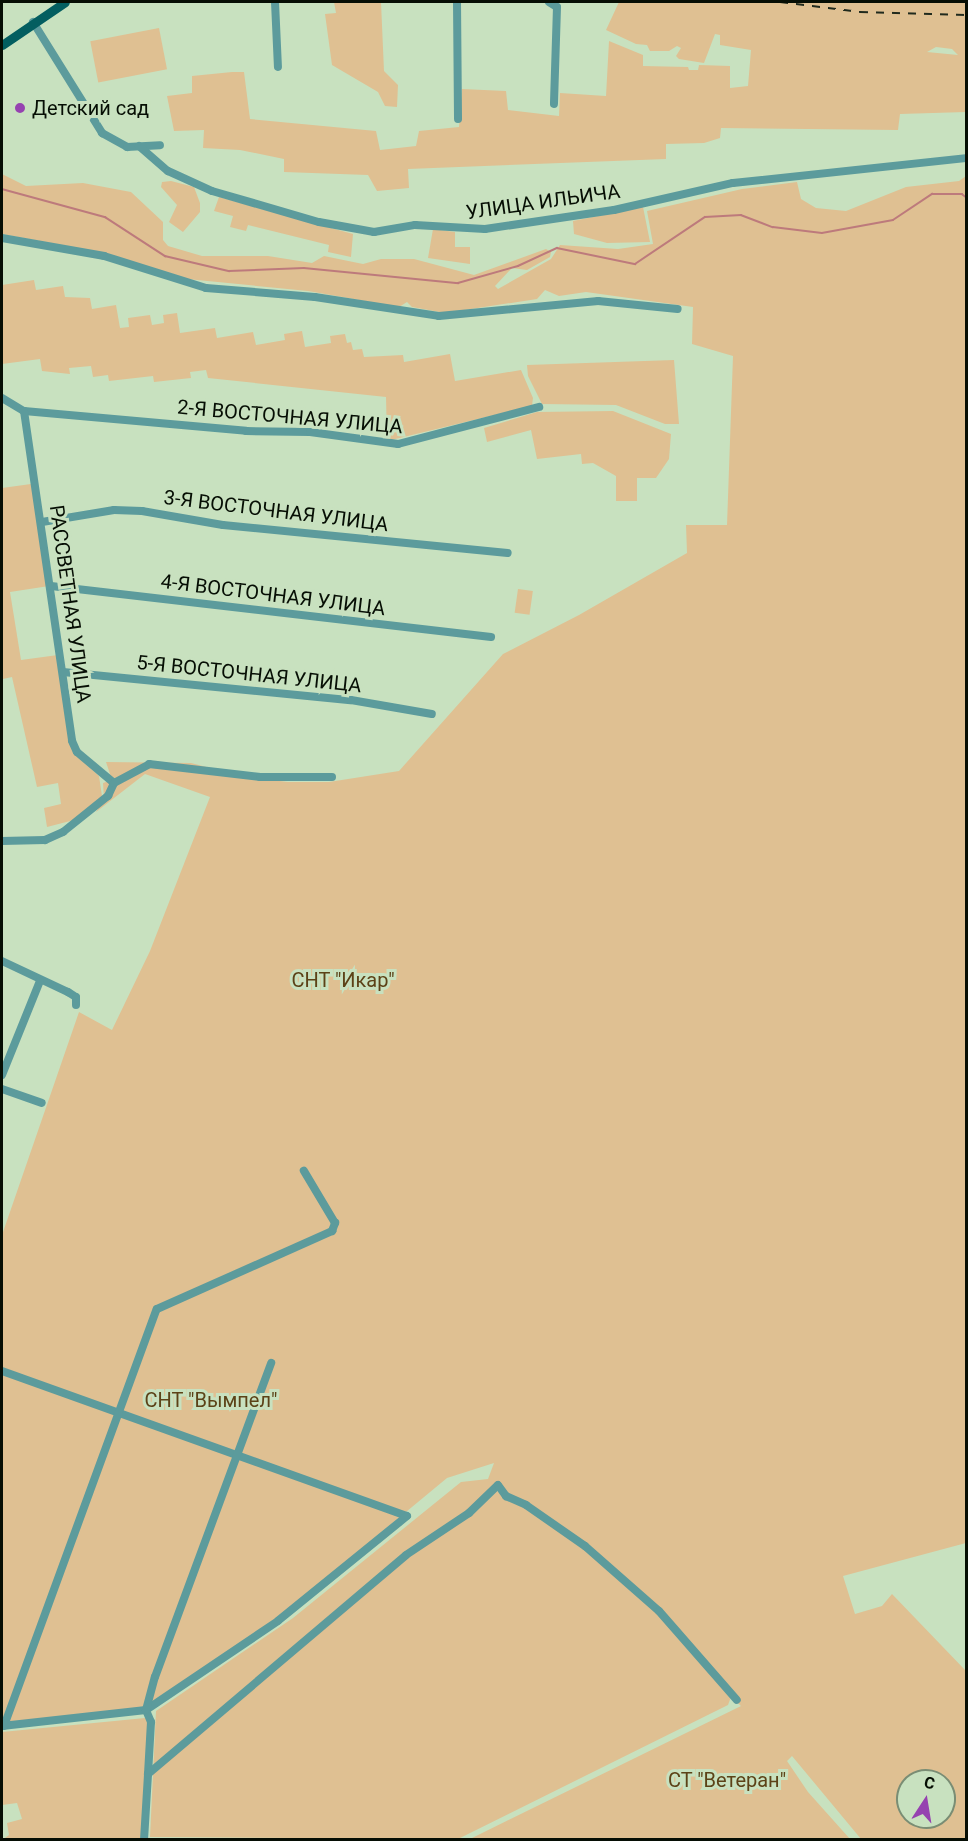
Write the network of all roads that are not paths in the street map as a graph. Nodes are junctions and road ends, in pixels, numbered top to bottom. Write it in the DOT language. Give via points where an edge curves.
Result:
graph roads {
  1 [pos="65,2"];
  2 [pos="275,2"];
  3 [pos="457,2"];
  4 [pos="549,2"];
  5 [pos="33,22"];
  6 [pos="2,45"];
  7 [pos="278,67"];
  8 [pos="554,104"];
  9 [pos="458,119"];
  10 [pos="160,145"];
  11 [pos="139,146"];
  12 [pos="966,158"];
  13 [pos="2,238"];
  14 [pos="678,309"];
  15 [pos="2,398"];
  16 [pos="539,407"];
  17 [pos="24,411"];
  18 [pos="42,522"];
  19 [pos="508,553"];
  20 [pos="51,586"];
  21 [pos="491,637"];
  22 [pos="63,672"];
  23 [pos="432,714"];
  24 [pos="332,777"];
  25 [pos="114,783"];
  26 [pos="2,842"];
  27 [pos="2,961"];
  28 [pos="39,981"];
  29 [pos="76,1005"];
  30 [pos="2,1075"];
  31 [pos="2,1089"];
  32 [pos="42,1103"];
  33 [pos="304,1171"];
  34 [pos="271,1364"];
  35 [pos="2,1371"];
  36 [pos="119,1413"];
  37 [pos="238,1455"];
  38 [pos="737,1700"];
  39 [pos="146,1710"];
  40 [pos="3,1726"];
  41 [pos="148,1774"];
  42 [pos="144,1839"];
  1 -- 5 [label="main road"];
  2 -- 7 [label="street"];
  3 -- 9 [label="street"];
  4 -- 8 [label="street" via="557,7"];
  5 -- 6 [label="main road"];
  5 -- 11 [label="street, УЛИЦА ИЛЬИЧА" via="102,133 115,144"];
  10 -- 11 [label="street, УЛИЦА ИЛЬИЧА"];
  11 -- 12 [label="street, УЛИЦА ИЛЬИЧА" via="168,171 212,191 319,222 374,232 415,225 467,231 540,223 733,183"];
  13 -- 14 [label="street" via="104,256 206,288 315,297 429,315 598,302"];
  15 -- 17 [label="street, 2-Я ВОСТОЧНАЯ УЛИЦА"];
  16 -- 17 [label="street, 2-Я ВОСТОЧНАЯ УЛИЦА" via="398,444 310,432"];
  17 -- 18 [label="street, РАССВЕТНАЯ УЛИЦА"];
  18 -- 19 [label="street, 3-Я ВОСТОЧНАЯ УЛИЦА" via="114,510 142,511 223,525"];
  18 -- 20 [label="street, РАССВЕТНАЯ УЛИЦА"];
  20 -- 21 [label="street, 4-Я ВОСТОЧНАЯ УЛИЦА"];
  20 -- 22 [label="street, РАССВЕТНАЯ УЛИЦА"];
  22 -- 23 [label="street, 5-Я ВОСТОЧНАЯ УЛИЦА" via="351,700"];
  22 -- 25 [label="street, РАССВЕТНАЯ УЛИЦА" via="72,741 77,752"];
  24 -- 25 [label="street" via="260,777 164,763 149,764"];
  25 -- 26 [label="street" via="108,796 63,831 45,840"];
  27 -- 28 [label="street"];
  28 -- 29 [label="street" via="76,997"];
  28 -- 30 [label="street"];
  31 -- 32 [label="street"];
  33 -- 36 [label="street" via="335,1223 332,1231 158,1310"];
  34 -- 37 [label="street"];
  35 -- 36 [label="street"];
  36 -- 37 [label="street"];
  36 -- 40 [label="street"];
  37 -- 39 [label="street"];
  37 -- 39 [label="street" via="406,1516 278,1621"];
  38 -- 41 [label="street" via="659,1611 585,1546 526,1505 506,1496 498,1485 469,1513 406,1555"];
  39 -- 40 [label="street"];
  39 -- 41 [label="street" via="151,1722"];
  41 -- 42 [label="street"];
}
